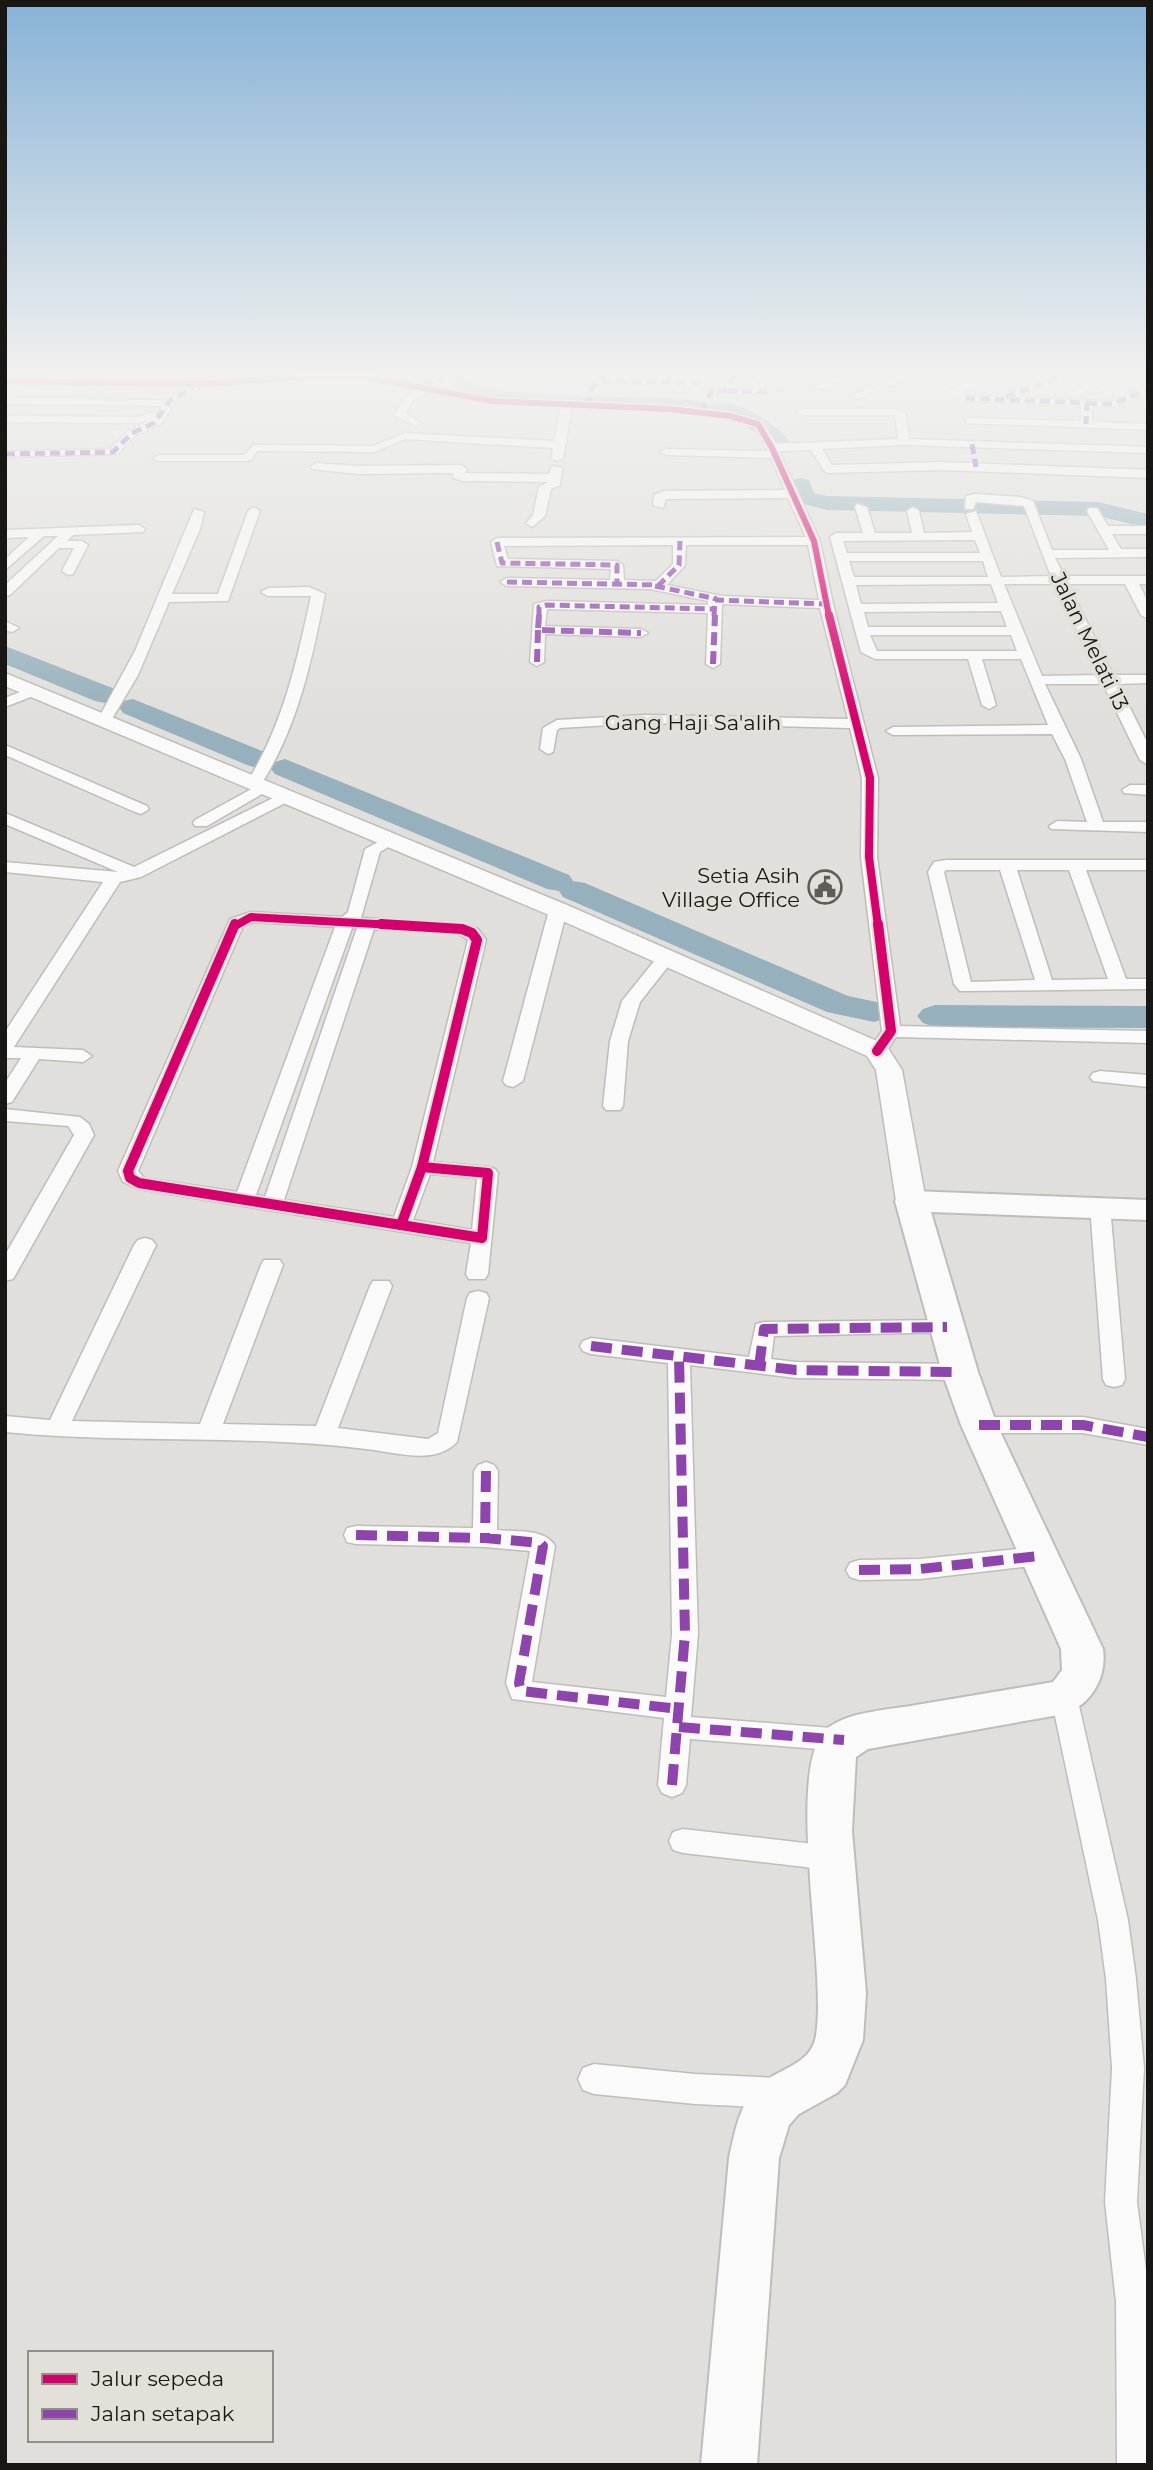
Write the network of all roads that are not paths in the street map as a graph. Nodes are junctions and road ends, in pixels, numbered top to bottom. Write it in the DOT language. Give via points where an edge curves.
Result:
graph roads {
  1 [pos="545,488"];
  2 [pos="790,488"];
  3 [pos="792,494"];
  4 [pos="659,505"];
  5 [pos="861,507"];
  6 [pos="913,510"];
  7 [pos="254,511"];
  8 [pos="1093,511"];
  9 [pos="198,512"];
  10 [pos="532,523"];
  11 [pos="139,529"];
  12 [pos="1104,530"];
  13 [pos="1148,530"];
  14 [pos="70,531"];
  15 [pos="40,533"];
  16 [pos="5,534"];
  17 [pos="870,536"];
  18 [pos="919,536"];
  19 [pos="980,536"];
  20 [pos="680,541"];
  21 [pos="814,541"];
  22 [pos="57,544"];
  23 [pos="1148,553"];
  24 [pos="1047,554"];
  25 [pos="1117,554"];
  26 [pos="841,557"];
  27 [pos="988,557"];
  28 [pos="5,566"];
  29 [pos="68,571"];
  30 [pos="1130,580"];
  31 [pos="1148,580"];
  32 [pos="849,581"];
  33 [pos="997,581"];
  34 [pos="1061,581"];
  35 [pos="507,582"];
  36 [pos="617,585"];
  37 [pos="655,586"];
  38 [pos="5,592"];
  39 [pos="268,592"];
  40 [pos="163,598"];
  41 [pos="715,604"];
  42 [pos="826,604"];
  43 [pos="1006,607"];
  44 [pos="857,608"];
  45 [pos="1146,610"];
  46 [pos="538,630"];
  47 [pos="862,631"];
  48 [pos="1016,631"];
  49 [pos="641,633"];
  50 [pos="974,656"];
  51 [pos="1028,656"];
  52 [pos="537,662"];
  53 [pos="713,664"];
  54 [pos="1110,679"];
  55 [pos="1148,679"];
  56 [pos="1037,680"];
  57 [pos="12,688"];
  58 [pos="989,705"];
  59 [pos="112,710"];
  60 [pos="858,724"];
  61 [pos="1057,729"];
  62 [pos="893,731"];
  63 [pos="548,749"];
  64 [pos="7,753"];
  65 [pos="1148,760"];
  66 [pos="268,779"];
  67 [pos="1130,790"];
  68 [pos="1148,790"];
  69 [pos="141,809"];
  70 [pos="5,818"];
  71 [pos="1057,825"];
  72 [pos="1097,826"];
  73 [pos="1148,827"];
  74 [pos="390,841"];
  75 [pos="1007,865"];
  76 [pos="1076,865"];
  77 [pos="5,867"];
  78 [pos="1147,868"];
  79 [pos="122,874"];
  80 [pos="558,910"];
  81 [pos="356,920"];
  82 [pos="665,959"];
  83 [pos="1119,984"];
  84 [pos="1148,984"];
  85 [pos="1045,985"];
  86 [pos="890,1021"];
  87 [pos="1148,1037"];
  88 [pos="5,1049"];
  89 [pos="877,1051"];
  90 [pos="298,1052"];
  91 [pos="34,1053"];
  92 [pos="323,1054"];
  93 [pos="83,1056"];
  94 [pos="1100,1077"];
  95 [pos="1148,1081"];
  96 [pos="513,1082"];
  97 [pos="5,1098"];
  98 [pos="613,1106"];
  99 [pos="5,1115"];
  100 [pos="422,1167"];
  101 [pos="244,1200"];
  102 [pos="911,1201"];
  103 [pos="272,1205"];
  104 [pos="1100,1206"];
  105 [pos="1148,1210"];
  106 [pos="401,1226"];
  107 [pos="482,1238"];
  108 [pos="145,1245"];
  109 [pos="272,1265"];
  110 [pos="5,1274"];
  111 [pos="477,1274"];
  112 [pos="382,1286"];
  113 [pos="478,1298"];
  114 [pos="947,1327"];
  115 [pos="591,1346"];
  116 [pos="680,1356"];
  117 [pos="759,1367"];
  118 [pos="960,1372"];
  119 [pos="1114,1379"];
  120 [pos="5,1423"];
  121 [pos="979,1425"];
  122 [pos="57,1429"];
  123 [pos="209,1431"];
  124 [pos="324,1435"];
  125 [pos="1148,1437"];
  126 [pos="486,1471"];
  127 [pos="356,1535"];
  128 [pos="485,1538"];
  129 [pos="1040,1556"];
  130 [pos="859,1570"];
  131 [pos="1064,1697"];
  132 [pos="679,1718"];
  133 [pos="844,1740"];
  134 [pos="671,1785"];
  135 [pos="683,1841"];
  136 [pos="831,1858"];
  137 [pos="594,2079"];
  138 [pos="786,2093"];
  139 [pos="729,2465"];
  140 [pos="1135,2465"];
  1 -- 10 [label="street" via="539,516"];
  2 -- 3 [label="street"];
  3 -- 4 [label="street" via="670,494 659,496"];
  3 -- 21 [label="street"];
  5 -- 17 [label="street"];
  6 -- 18 [label="street"];
  7 -- 40 [label="street" via="223,598"];
  8 -- 12 [label="street"];
  9 -- 40 [label="street"];
  11 -- 14 [label="street"];
  12 -- 13 [label="street"];
  12 -- 25 [label="street"];
  14 -- 15 [label="street"];
  14 -- 22 [label="street"];
  15 -- 16 [label="street"];
  15 -- 28 [label="street"];
  17 -- 18 [label="street"];
  17 -- 26 [label="street" via="836,537"];
  18 -- 19 [label="street"];
  19 -- 24 [label="street, Jalan Melati 13" via="970,499 1020,501 1032,510"];
  19 -- 27 [label="street"];
  20 -- 21 [label="street"];
  20 -- 36 [label="street" via="497,541 502,563 617,565"];
  20 -- 37 [label="street" via="679,565"];
  21 -- 42 [label="street"];
  22 -- 29 [label="street" via="82,545"];
  22 -- 38 [label="street"];
  23 -- 25 [label="street"];
  24 -- 25 [label="street"];
  24 -- 34 [label="street, Jalan Melati 13"];
  26 -- 27 [label="street"];
  26 -- 32 [label="street"];
  27 -- 33 [label="street"];
  30 -- 31 [label="street"];
  30 -- 34 [label="street"];
  30 -- 45 [label="street"];
  32 -- 33 [label="street"];
  32 -- 44 [label="street"];
  33 -- 34 [label="street"];
  33 -- 43 [label="street"];
  34 -- 54 [label="street, Jalan Melati 13"];
  35 -- 36 [label="street"];
  36 -- 37 [label="street"];
  37 -- 41 [label="street"];
  39 -- 66 [label="street" via="318,594 300,677"];
  40 -- 59 [label="street"];
  41 -- 42 [label="street"];
  41 -- 46 [label="street" via="544,605 539,607"];
  41 -- 53 [label="street"];
  42 -- 60 [label="street"];
  43 -- 44 [label="street"];
  43 -- 48 [label="street"];
  44 -- 47 [label="street"];
  46 -- 49 [label="street"];
  46 -- 52 [label="street"];
  47 -- 48 [label="street"];
  47 -- 50 [label="street" via="867,652 875,655"];
  48 -- 51 [label="street"];
  50 -- 51 [label="street"];
  50 -- 58 [label="street"];
  51 -- 56 [label="street"];
  54 -- 55 [label="street"];
  54 -- 56 [label="street"];
  54 -- 65 [label="street, Jalan Melati 13"];
  56 -- 61 [label="street"];
  57 -- 59 [label="street"];
  59 -- 66 [label="street"];
  60 -- 63 [label="street, Gang Haji Sa'alih" via="644,719 557,724 550,728"];
  60 -- 86 [label="street" via="870,778 869,857"];
  61 -- 62 [label="street"];
  61 -- 72 [label="street"];
  64 -- 69 [label="street"];
  66 -- 74 [label="street"];
  66 -- 79 [label="street" via="192,836"];
  67 -- 68 [label="street"];
  70 -- 79 [label="street"];
  71 -- 72 [label="street"];
  72 -- 73 [label="street"];
  74 -- 80 [label="street"];
  74 -- 81 [label="street" via="373,849"];
  75 -- 76 [label="street"];
  75 -- 85 [label="street"];
  75 -- 85 [label="street" via="946,865 936,872 963,984"];
  76 -- 78 [label="street"];
  76 -- 83 [label="street"];
  77 -- 79 [label="street"];
  79 -- 88 [label="street"];
  80 -- 82 [label="street"];
  80 -- 96 [label="street"];
  81 -- 90 [label="street"];
  81 -- 92 [label="street"];
  81 -- 100 [label="street" via="462,929 477,940"];
  81 -- 101 [label="street" via="251,917 236,923 128,1171 139,1183"];
  82 -- 89 [label="street"];
  82 -- 98 [label="street" via="631,1001 619,1041"];
  83 -- 84 [label="street"];
  83 -- 85 [label="street"];
  86 -- 87 [label="street"];
  86 -- 89 [label="street"];
  88 -- 91 [label="street"];
  89 -- 102 [label="street" via="889,1070"];
  90 -- 92 [label="street"];
  90 -- 101 [label="street"];
  91 -- 93 [label="street"];
  91 -- 97 [label="street"];
  92 -- 103 [label="street"];
  94 -- 95 [label="street"];
  99 -- 110 [label="street" via="73,1121 84,1135"];
  100 -- 106 [label="street"];
  100 -- 107 [label="street" via="488,1173"];
  101 -- 103 [label="street"];
  102 -- 104 [label="main road"];
  102 -- 114 [label="main road"];
  103 -- 106 [label="street"];
  104 -- 105 [label="main road"];
  104 -- 119 [label="street"];
  106 -- 107 [label="street"];
  107 -- 111 [label="street"];
  108 -- 122 [label="street"];
  109 -- 123 [label="street"];
  112 -- 124 [label="street"];
  113 -- 124 [label="street" via="449,1436 443,1443 418,1448"];
  114 -- 117 [label="street" via="764,1329"];
  114 -- 118 [label="main road"];
  115 -- 116 [label="street"];
  116 -- 117 [label="street"];
  116 -- 132 [label="street" via="685,1634"];
  117 -- 118 [label="street"];
  118 -- 121 [label="main road"];
  120 -- 122 [label="street"];
  121 -- 125 [label="street" via="1083,1425"];
  121 -- 129 [label="main road"];
  122 -- 123 [label="street"];
  123 -- 124 [label="street"];
  126 -- 128 [label="street"];
  127 -- 128 [label="street"];
  128 -- 132 [label="street" via="542,1546 521,1691"];
  129 -- 130 [label="street" via="920,1569"];
  129 -- 131 [label="main road" via="1085,1661 1076,1687"];
  131 -- 133 [label="main road" via="863,1732"];
  131 -- 140 [label="street" via="1113,1920 1121,1979 1128,2068 1121,2202 1133,2302"];
  132 -- 133 [label="street"];
  132 -- 134 [label="street"];
  133 -- 136 [label="main road" via="832,1764"];
  135 -- 136 [label="street"];
  136 -- 138 [label="main road" via="841,1965 839,2039 834,2058 820,2078"];
  137 -- 138 [label="street"];
  138 -- 139 [label="main road" via="761,2126 754,2158"];
}
